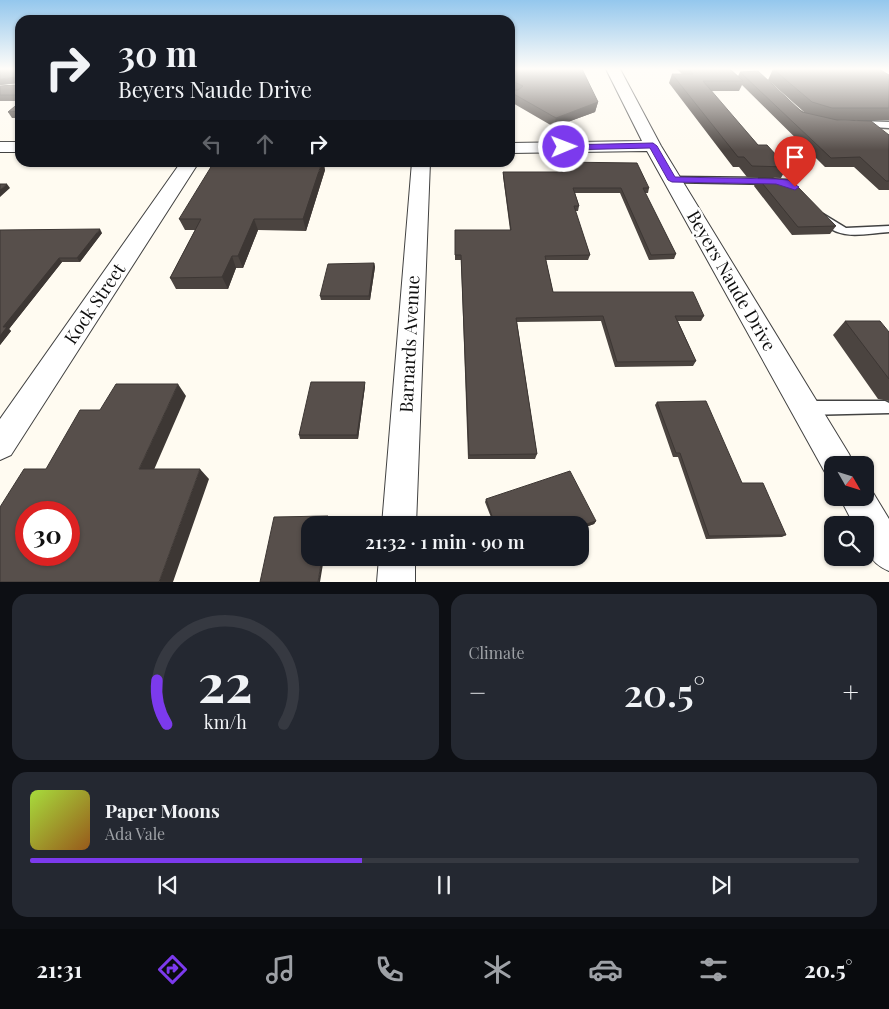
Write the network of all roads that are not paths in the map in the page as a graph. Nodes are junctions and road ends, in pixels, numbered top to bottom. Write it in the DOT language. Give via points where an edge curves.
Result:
graph roads {
  1 [pos="627,96"];
  2 [pos="849,124"];
  3 [pos="889,125"];
  4 [pos="653,146"];
  5 [pos="0,147"];
  6 [pos="15,147"];
  7 [pos="515,148"];
  8 [pos="187,167"];
  9 [pos="421,167"];
  10 [pos="672,180"];
  11 [pos="785,182"];
  12 [pos="815,208"];
  13 [pos="889,229"];
  14 [pos="805,408"];
  15 [pos="884,408"];
  16 [pos="0,445"];
  17 [pos="833,456"];
  18 [pos="862,506"];
  19 [pos="400,516"];
  20 [pos="889,553"];
  21 [pos="397,566"];
  22 [pos="396,582"];
  1 -- 4 [label="street, Beyers Naude Drive"];
  2 -- 3 [label="lane"];
  4 -- 7 [label="street"];
  4 -- 10 [label="street, Beyers Naude Drive"];
  5 -- 6 [label="street"];
  8 -- 16 [label="street, Kock Street"];
  9 -- 19 [label="street, Barnards Avenue"];
  10 -- 11 [label="lane"];
  10 -- 14 [label="street, Beyers Naude Drive"];
  12 -- 13 [label="lane" via="832,226 844,232"];
  14 -- 15 [label="lane"];
  14 -- 17 [label="street, Beyers Naude Drive"];
  18 -- 20 [label="street"];
  21 -- 22 [label="street"];
}
